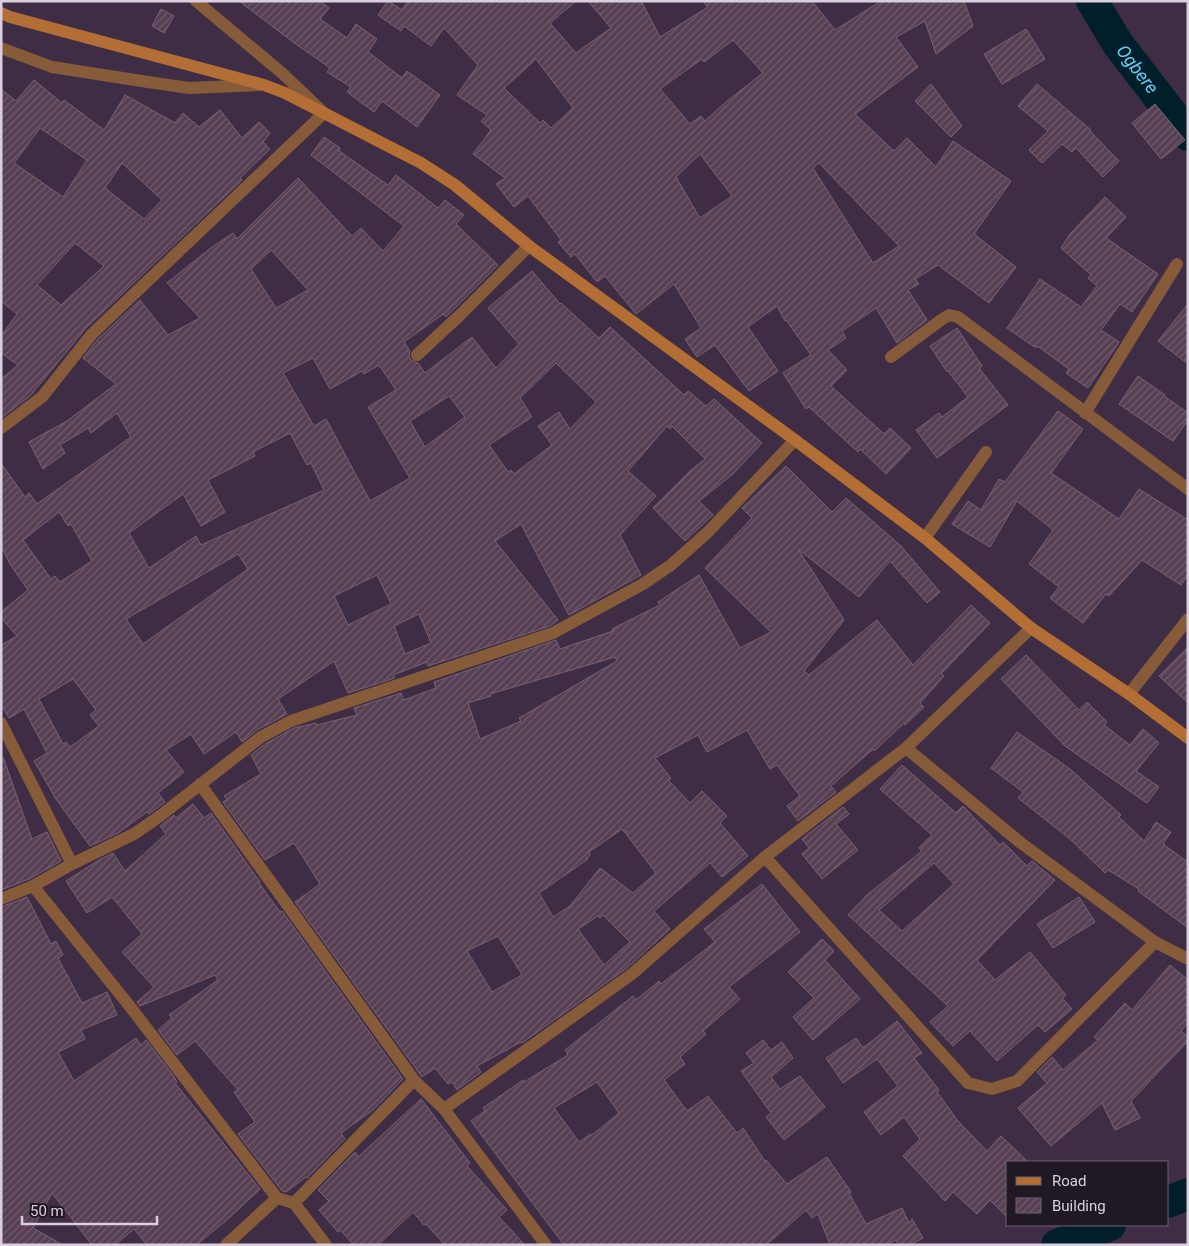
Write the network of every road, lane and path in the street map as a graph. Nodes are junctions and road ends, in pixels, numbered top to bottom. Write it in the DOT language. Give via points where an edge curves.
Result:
graph roads {
  1 [pos="196,1"];
  2 [pos="1,13"];
  3 [pos="1,48"];
  4 [pos="264,85"];
  5 [pos="324,113"];
  6 [pos="529,246"];
  7 [pos="1177,264"];
  8 [pos="417,355"];
  9 [pos="891,357"];
  10 [pos="1085,413"];
  11 [pos="1,428"];
  12 [pos="795,440"];
  13 [pos="986,452"];
  14 [pos="1188,489"];
  15 [pos="925,538"];
  16 [pos="1188,619"];
  17 [pos="1031,628"];
  18 [pos="1129,694"];
  19 [pos="1,723"];
  20 [pos="1188,738"];
  21 [pos="906,748"];
  22 [pos="200,784"];
  23 [pos="765,857"];
  24 [pos="72,864"];
  25 [pos="33,886"];
  26 [pos="1,899"];
  27 [pos="1156,942"];
  28 [pos="1188,960"];
  29 [pos="414,1080"];
  30 [pos="444,1109"];
  31 [pos="277,1198"];
  32 [pos="294,1202"];
  33 [pos="226,1245"];
  34 [pos="326,1245"];
  35 [pos="546,1245"];
  1 -- 5 [label="street"];
  2 -- 4 [label="main road"];
  3 -- 4 [label="street" via="52,68 189,88"];
  4 -- 5 [label="main road"];
  5 -- 6 [label="main road" via="421,162 455,185"];
  5 -- 11 [label="street" via="92,334 42,397"];
  6 -- 8 [label="street"];
  6 -- 12 [label="main road"];
  7 -- 10 [label="street"];
  9 -- 10 [label="street" via="949,315 958,317"];
  10 -- 14 [label="street"];
  12 -- 15 [label="main road"];
  12 -- 22 [label="street" via="708,532 671,565 643,584 553,633 290,721 260,737"];
  13 -- 15 [label="street"];
  15 -- 17 [label="main road"];
  16 -- 18 [label="street"];
  17 -- 18 [label="main road"];
  17 -- 21 [label="street"];
  18 -- 20 [label="main road"];
  19 -- 24 [label="street"];
  21 -- 23 [label="street"];
  21 -- 27 [label="street" via="1021,843"];
  22 -- 24 [label="street" via="134,834"];
  22 -- 29 [label="street"];
  23 -- 27 [label="street" via="968,1083 992,1088 1016,1081"];
  23 -- 30 [label="street" via="632,974"];
  24 -- 25 [label="street"];
  25 -- 26 [label="street"];
  25 -- 31 [label="street"];
  27 -- 28 [label="street"];
  29 -- 30 [label="street"];
  29 -- 32 [label="street"];
  30 -- 35 [label="street"];
  31 -- 32 [label="street"];
  31 -- 33 [label="street"];
  32 -- 34 [label="street"];
}
